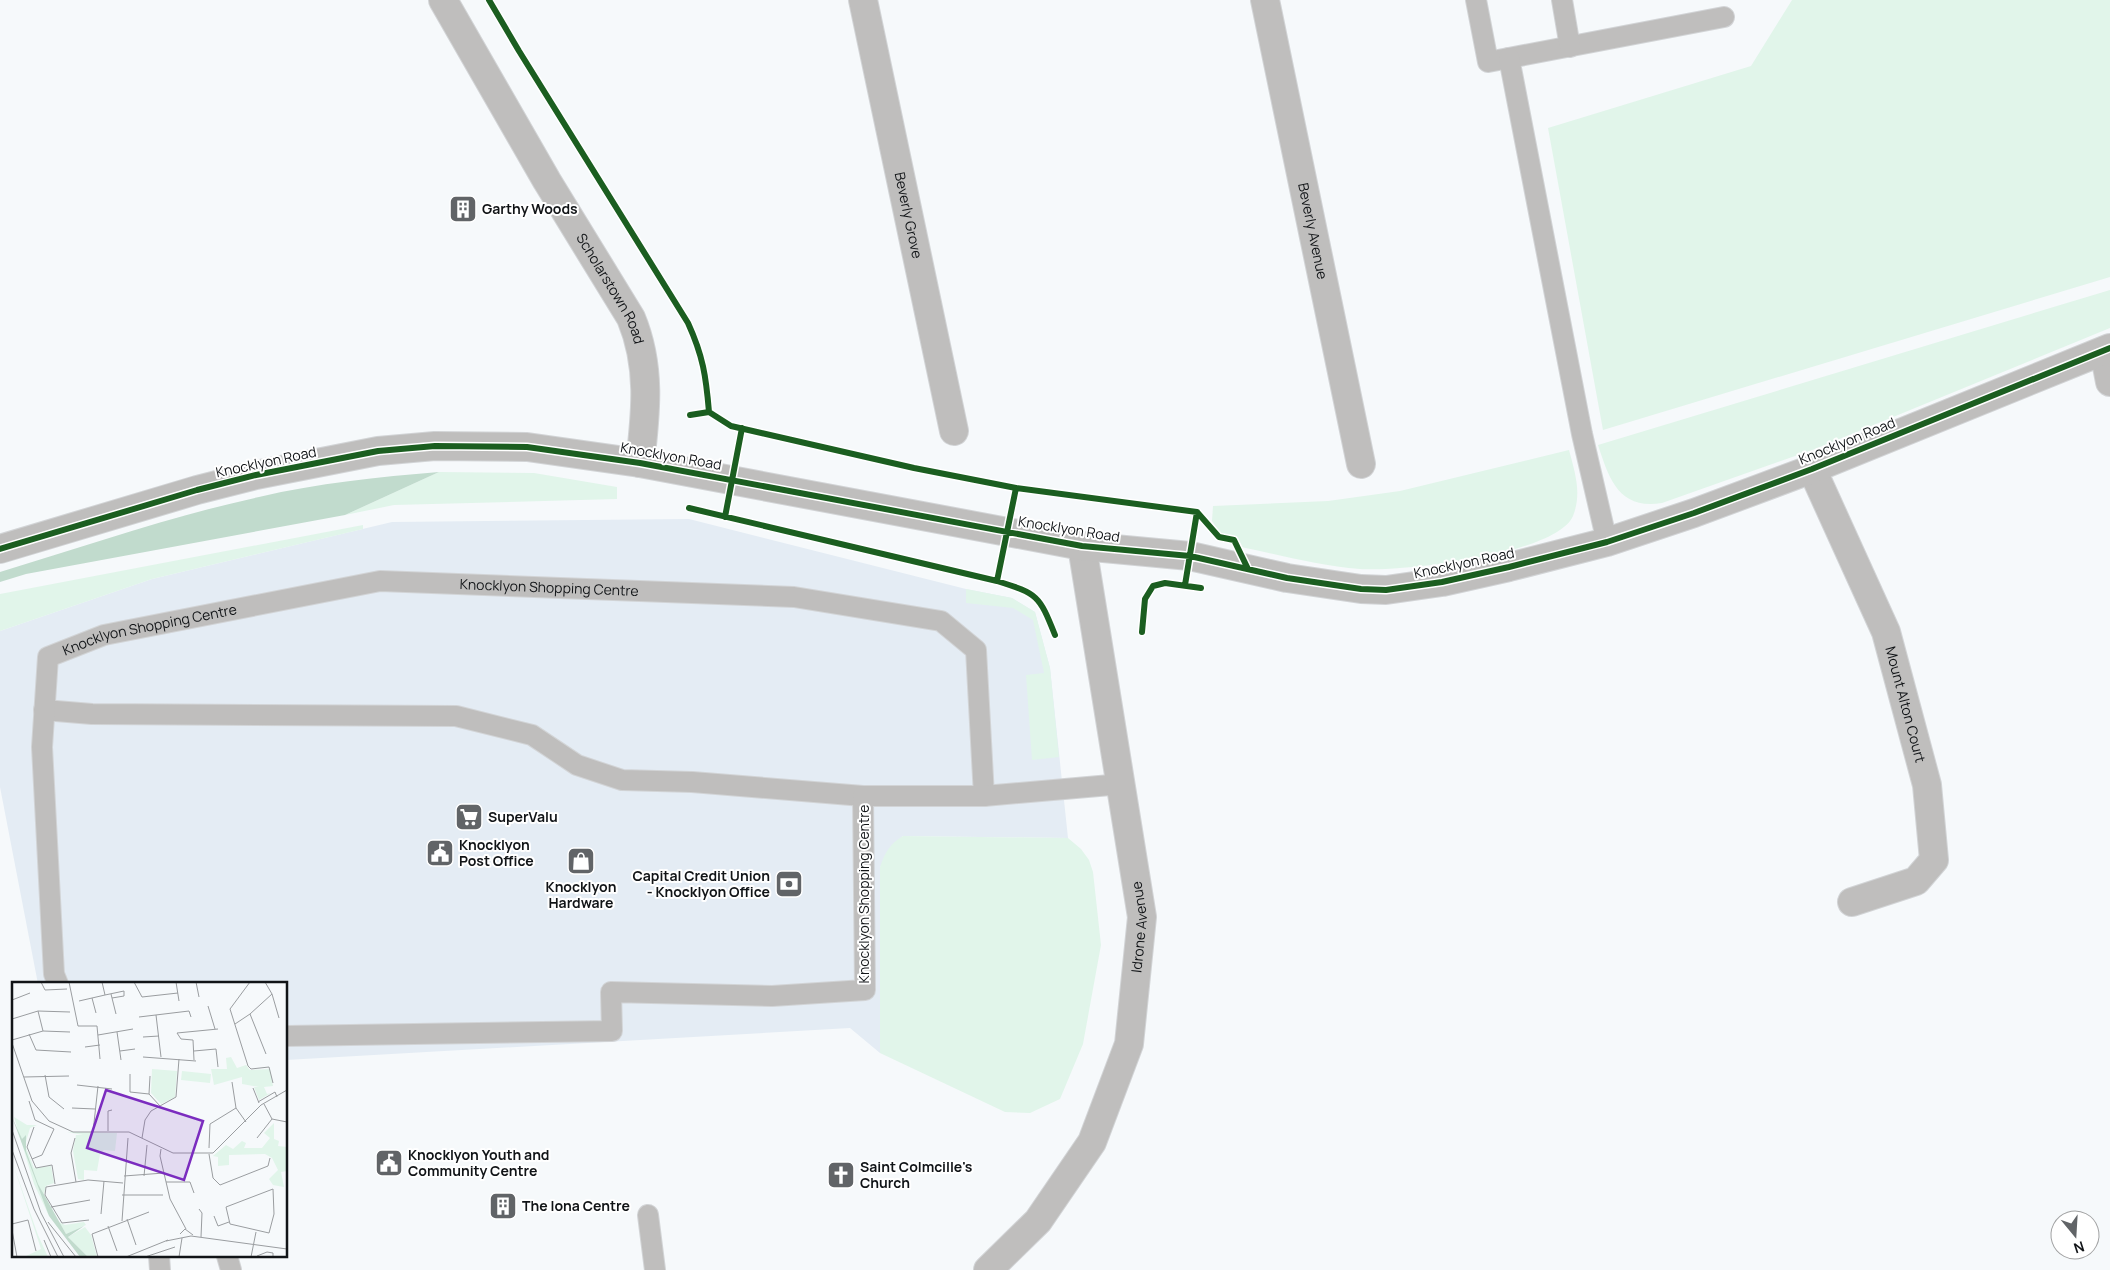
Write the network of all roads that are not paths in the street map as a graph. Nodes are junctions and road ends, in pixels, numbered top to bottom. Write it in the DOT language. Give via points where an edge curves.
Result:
graph roads {
  1 [pos="444,0"];
  2 [pos="863,0"];
  3 [pos="1265,0"];
  4 [pos="1476,0"];
  5 [pos="1562,0"];
  6 [pos="1724,17"];
  7 [pos="1570,47"];
  8 [pos="1509,58"];
  9 [pos="2107,350"];
  10 [pos="2110,382"];
  11 [pos="954,431"];
  12 [pos="640,463"];
  13 [pos="1361,464"];
  14 [pos="1812,469"];
  15 [pos="1606,542"];
  16 [pos="1082,546"];
  17 [pos="0,549"];
  18 [pos="44,710"];
  19 [pos="1122,784"];
  20 [pos="863,796"];
  21 [pos="984,796"];
  22 [pos="1852,902"];
  23 [pos="57,982"];
  24 [pos="288,1036"];
  25 [pos="648,1215"];
  26 [pos="655,1270"];
  27 [pos="988,1270"];
  1 -- 12 [label="street, Scholarstown Road" via="547,181 631,318 640,339 646,382"];
  2 -- 11 [label="street, Beverly Grove"];
  3 -- 13 [label="street, Beverly Avenue"];
  4 -- 8 [label="lane" via="1488,62"];
  5 -- 7 [label="lane"];
  6 -- 7 [label="lane"];
  7 -- 8 [label="lane"];
  8 -- 15 [label="lane"];
  9 -- 10 [label="street"];
  9 -- 14 [label="street, Knocklyon Road"];
  12 -- 16 [label="street, Knocklyon Road"];
  12 -- 17 [label="street, Knocklyon Road" via="527,447 435,446 378,451 197,490"];
  14 -- 15 [label="street, Knocklyon Road"];
  14 -- 22 [label="street, Mount Alton Court" via="1886,632 1927,784 1934,860 1916,881"];
  15 -- 16 [label="street, Knocklyon Road" via="1442,582 1386,590 1361,590 1287,578 1190,556"];
  16 -- 19 [label="street, Idrone Avenue"];
  18 -- 20 [label="lane, Knocklyon Shopping Centre" via="92,714 456,716 532,735 577,765 622,780 692,782"];
  18 -- 21 [label="lane, Knocklyon Shopping Centre" via="48,657 104,635 380,581 794,597 941,621 976,650"];
  18 -- 23 [label="lane" via="42,747 54,974"];
  19 -- 21 [label="lane, Knocklyon Shopping Centre"];
  19 -- 27 [label="street, Idrone Avenue" via="1142,917 1129,1044 1092,1142 1038,1221"];
  20 -- 21 [label="lane, Knocklyon Shopping Centre"];
  20 -- 24 [label="lane, Knocklyon Shopping Centre" via="865,990 772,996 611,992 612,1030"];
  25 -- 26 [label="lane"];
}
